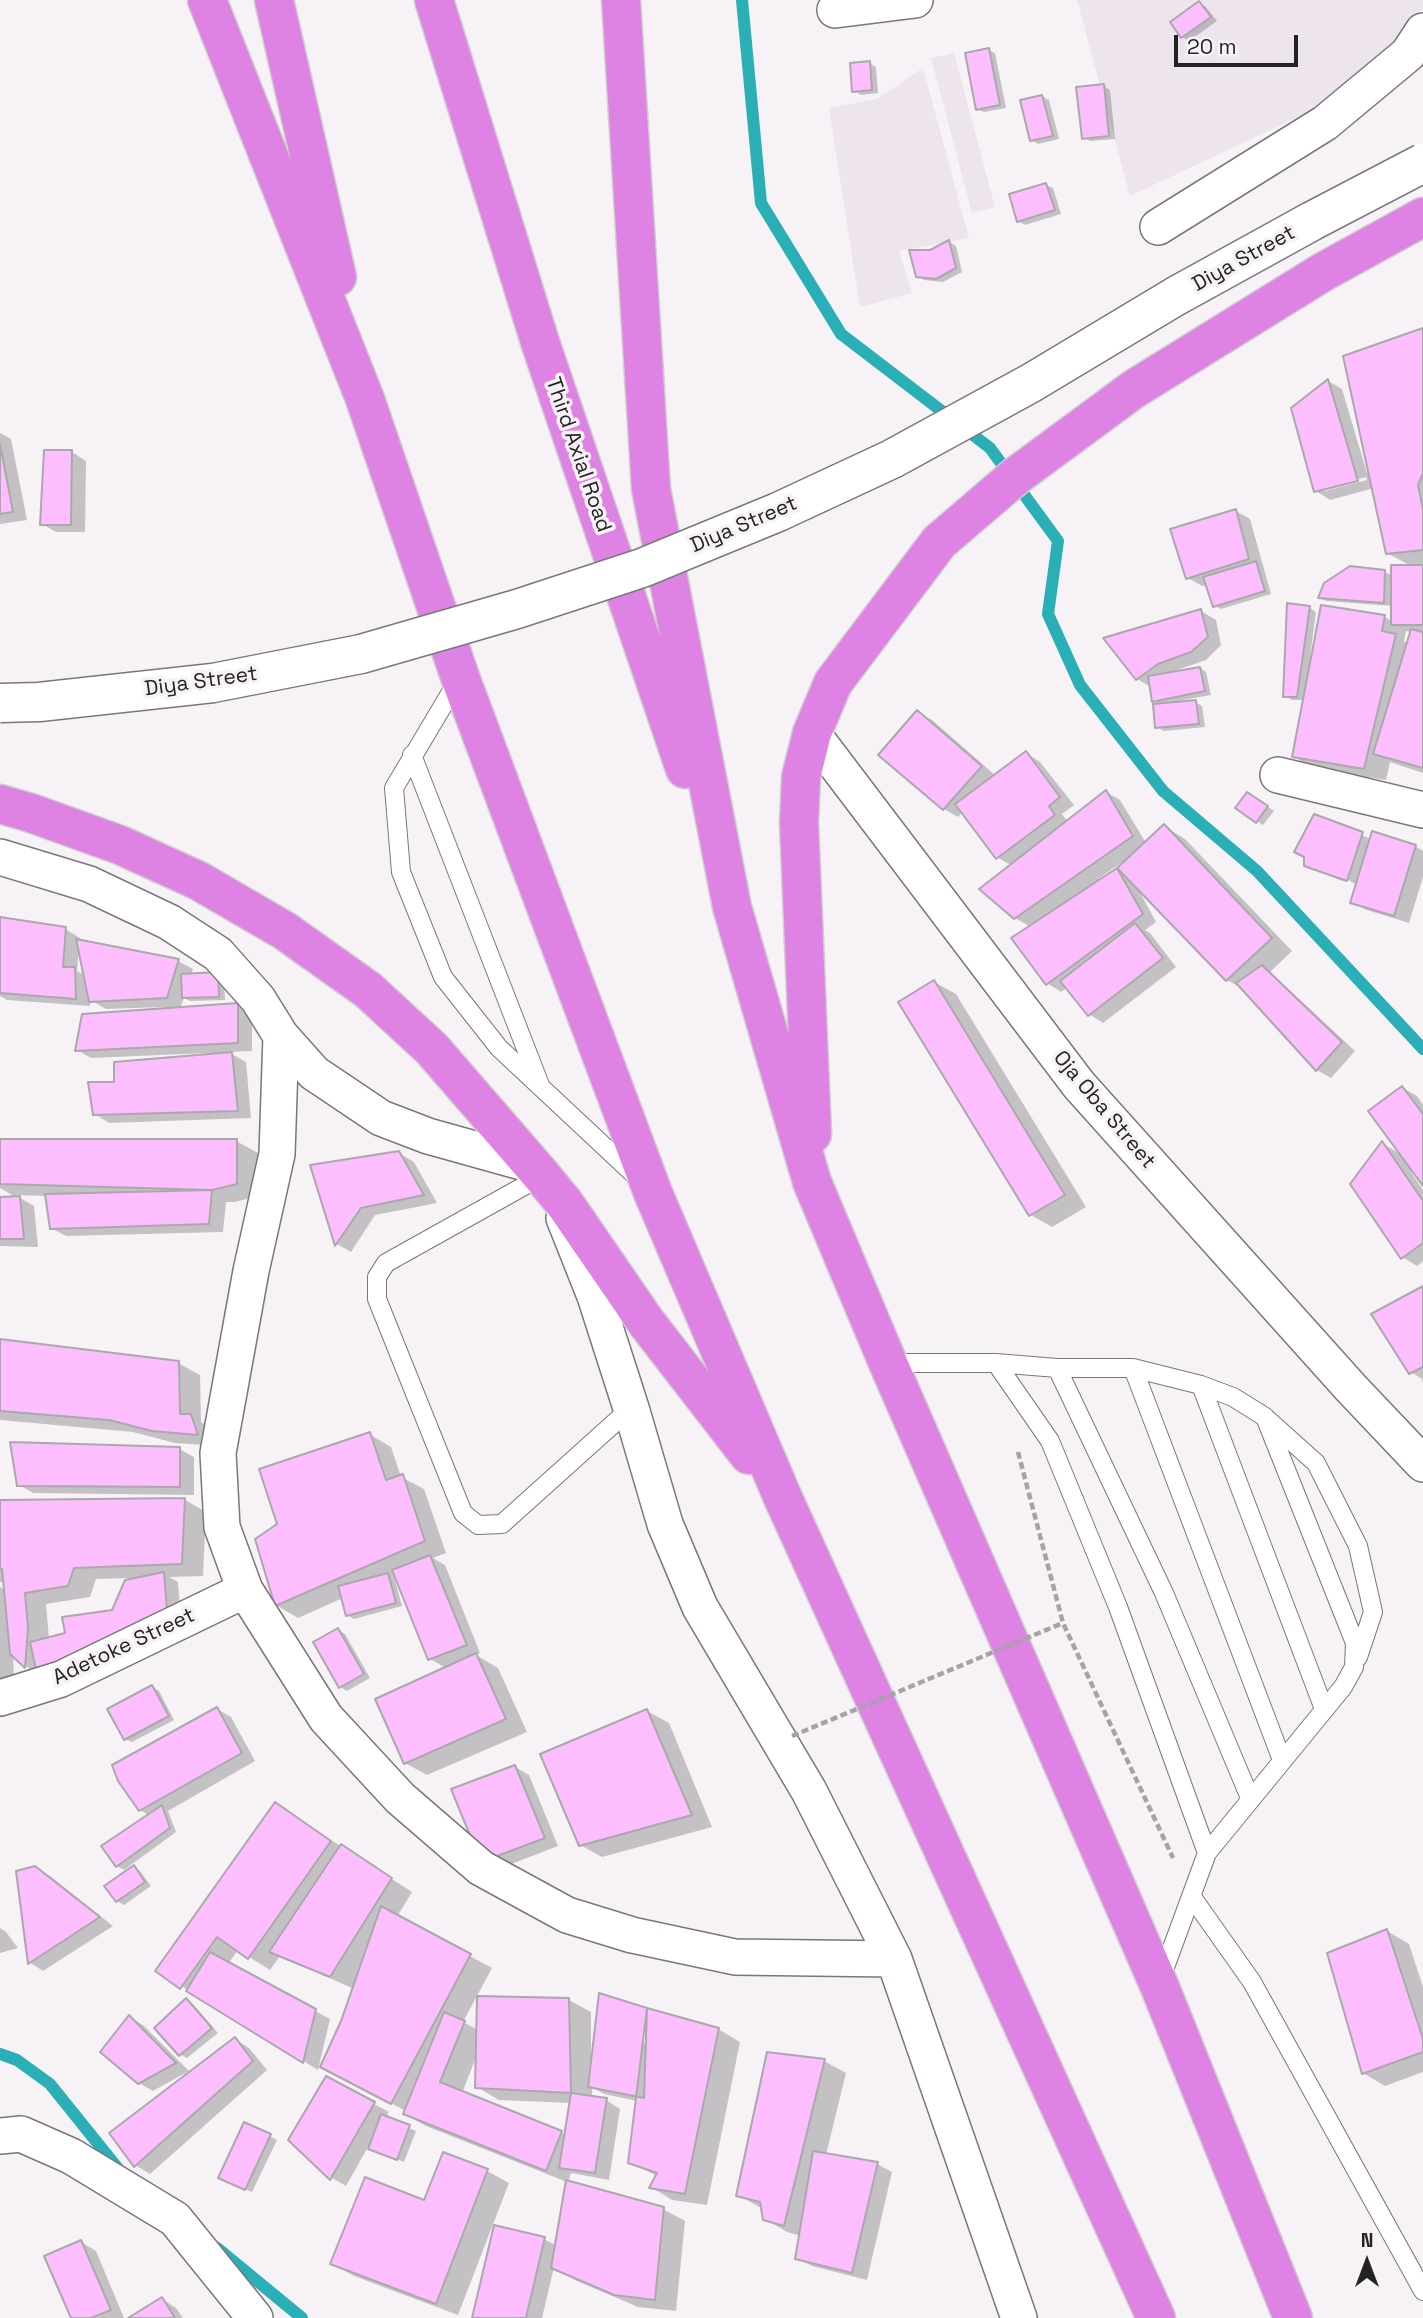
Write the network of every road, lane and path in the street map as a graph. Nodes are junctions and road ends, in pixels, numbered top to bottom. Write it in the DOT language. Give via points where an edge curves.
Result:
graph roads {
  1 [pos="207,0"];
  2 [pos="274,0"];
  3 [pos="434,0"];
  4 [pos="621,0"];
  5 [pos="915,0"];
  6 [pos="835,10"];
  7 [pos="1423,31"];
  8 [pos="1423,163"];
  9 [pos="1423,216"];
  10 [pos="1158,227"];
  11 [pos="365,399"];
  12 [pos="460,677"];
  13 [pos="0,703"];
  14 [pos="812,733"];
  15 [pos="412,755"];
  16 [pos="1279,775"];
  17 [pos="0,804"];
  18 [pos="1423,810"];
  19 [pos="0,857"];
  20 [pos="732,907"];
  21 [pos="281,1036"];
  22 [pos="542,1090"];
  23 [pos="543,1178"];
  24 [pos="812,1182"];
  25 [pos="653,1193"];
  26 [pos="888,1363"];
  27 [pos="996,1363"];
  28 [pos="1057,1368"];
  29 [pos="1133,1368"];
  30 [pos="1201,1385"];
  31 [pos="631,1408"];
  32 [pos="1265,1417"];
  33 [pos="1016,1441"];
  34 [pos="1423,1464"];
  35 [pos="783,1498"];
  36 [pos="245,1590"];
  37 [pos="1063,1623"];
  38 [pos="1354,1667"];
  39 [pos="0,1698"];
  40 [pos="1324,1709"];
  41 [pos="792,1736"];
  42 [pos="1282,1760"];
  43 [pos="1250,1798"];
  44 [pos="1207,1853"];
  45 [pos="1192,1897"];
  46 [pos="894,1959"];
  47 [pos="1159,1985"];
  48 [pos="0,2136"];
  49 [pos="1423,2291"];
  50 [pos="1015,2316"];
  51 [pos="256,2318"];
  52 [pos="1156,2318"];
  53 [pos="1293,2318"];
  1 -- 11 [label="highway"];
  2 -- 11 [label="highway"];
  3 -- 20 [label="highway, Third Axial Road" via="540,342"];
  4 -- 20 [label="highway" via="651,489"];
  5 -- 6 [label="street"];
  7 -- 10 [label="street" via="1408,54 1325,123"];
  8 -- 13 [label="main road, Diya Street, bridge" via="1176,296 892,459 642,568 361,653 213,683"];
  9 -- 14 [label="highway" via="1322,272 1134,389 1016,476 939,542 833,683"];
  11 -- 12 [label="highway"];
  12 -- 15 [label="lane"];
  12 -- 25 [label="highway"];
  14 -- 24 [label="highway" via="801,777 799,823"];
  14 -- 34 [label="street, Oja Oba Street" via="1079,1085"];
  15 -- 22 [label="lane"];
  15 -- 22 [label="lane" via="394,788 405,884 443,977 499,1048"];
  16 -- 18 [label="street"];
  17 -- 23 [label="highway" via="120,845 199,881 285,931 368,990 432,1049"];
  19 -- 21 [label="street" via="89,884 169,922 218,954 258,999"];
  20 -- 24 [label="highway"];
  21 -- 23 [label="street" via="314,1073 381,1118"];
  21 -- 36 [label="street" via="277,1154 218,1453 222,1527"];
  22 -- 25 [label="lane"];
  23 -- 31 [label="street" via="595,1297"];
  23 -- 31 [label="lane" via="386,1264 377,1276 377,1299 463,1513 478,1525 502,1524"];
  23 -- 35 [label="highway" via="646,1322"];
  24 -- 26 [label="highway"];
  25 -- 35 [label="highway"];
  26 -- 27 [label="lane"];
  26 -- 47 [label="highway"];
  27 -- 28 [label="lane"];
  27 -- 44 [label="lane" via="1050,1441 1118,1607"];
  28 -- 29 [label="lane"];
  28 -- 43 [label="lane" via="1164,1593"];
  29 -- 30 [label="lane"];
  29 -- 42 [label="lane"];
  30 -- 32 [label="lane" via="1233,1397"];
  30 -- 40 [label="lane"];
  31 -- 46 [label="street" via="665,1524 700,1607 809,1791"];
  32 -- 38 [label="lane" via="1355,1643"];
  32 -- 38 [label="lane" via="1316,1463 1358,1546 1374,1612"];
  33 -- 37 [label="path"];
  35 -- 52 [label="highway"];
  36 -- 39 [label="street, Adetoke Street" via="61,1679"];
  36 -- 46 [label="street" via="326,1718 400,1798 481,1868 567,1915 632,1935 735,1957"];
  37 -- 41 [label="path, bridge"];
  37 -- 45 [label="path"];
  38 -- 40 [label="lane"];
  40 -- 42 [label="lane"];
  42 -- 43 [label="lane"];
  43 -- 44 [label="lane"];
  44 -- 45 [label="lane"];
  45 -- 47 [label="lane"];
  45 -- 49 [label="lane" via="1252,1982"];
  46 -- 50 [label="street"];
  47 -- 53 [label="highway"];
  48 -- 51 [label="street" via="21,2134 71,2156 175,2219"];
}
